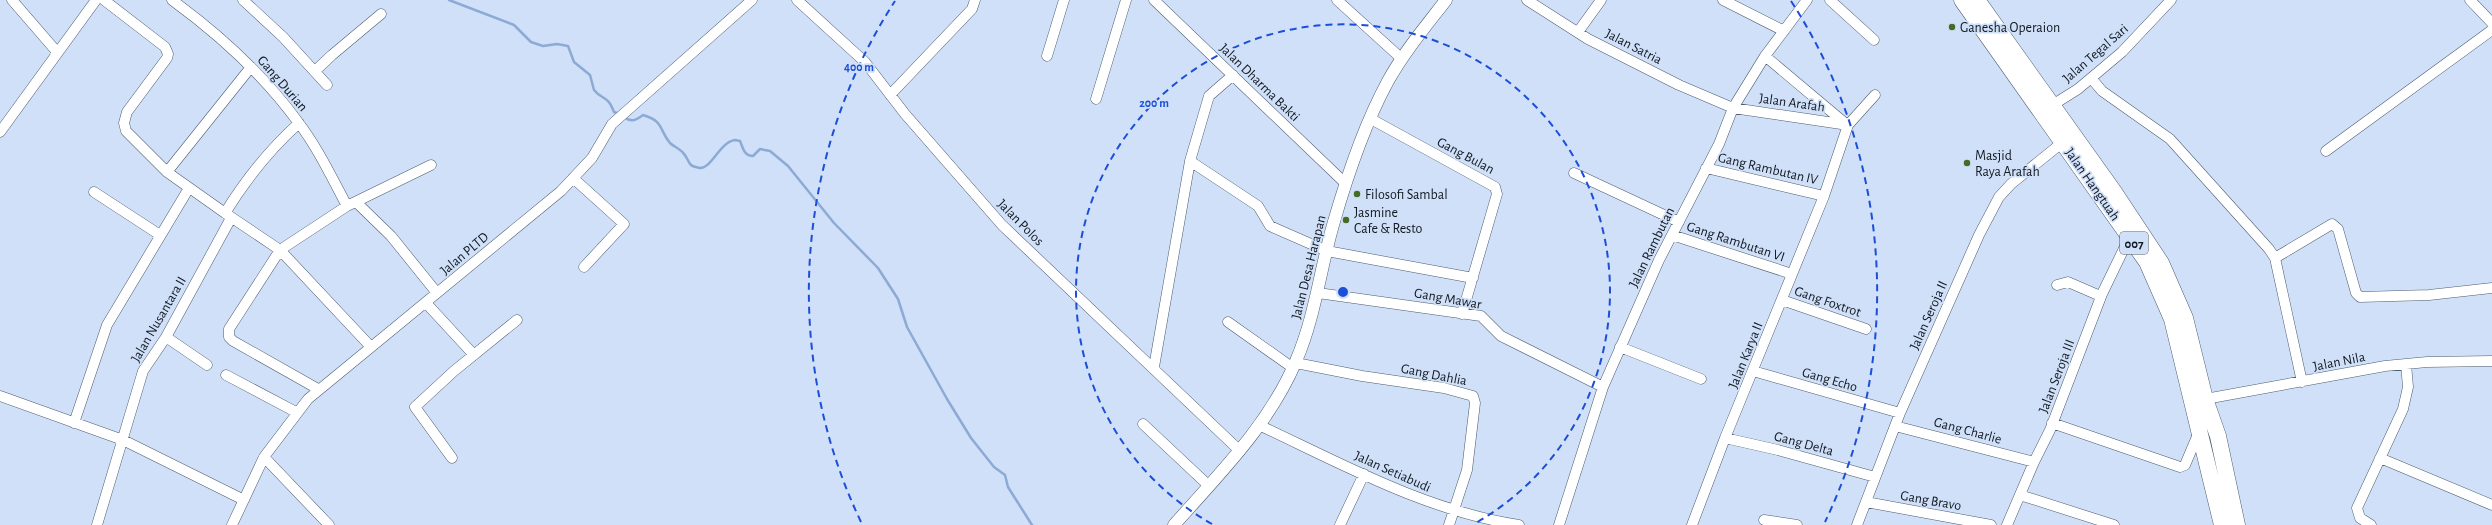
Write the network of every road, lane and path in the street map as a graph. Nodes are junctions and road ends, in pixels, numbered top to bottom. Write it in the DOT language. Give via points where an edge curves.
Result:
graph roads {
  1 [pos="12,0"];
  2 [pos="96,0"];
  3 [pos="104,0"];
  4 [pos="172,0"];
  5 [pos="243,0"];
  6 [pos="752,0"];
  7 [pos="975,0"];
  8 [pos="1064,0"];
  9 [pos="1126,0"];
  10 [pos="1154,0"];
  11 [pos="1337,0"];
  12 [pos="1446,0"];
  13 [pos="1527,0"];
  14 [pos="1601,0"];
  15 [pos="1723,0"];
  16 [pos="1807,0"];
  17 [pos="1830,0"];
  18 [pos="1962,0"];
  19 [pos="1977,0"];
  20 [pos="2171,0"];
  21 [pos="2470,0"];
  22 [pos="800,1"];
  23 [pos="380,14"];
  24 [pos="2492,23"];
  25 [pos="2492,30"];
  26 [pos="1784,31"];
  27 [pos="1578,32"];
  28 [pos="1874,40"];
  29 [pos="57,52"];
  30 [pos="1047,56"];
  31 [pos="1765,56"];
  32 [pos="1402,59"];
  33 [pos="251,67"];
  34 [pos="316,71"];
  35 [pos="1233,75"];
  36 [pos="2091,78"];
  37 [pos="327,85"];
  38 [pos="890,95"];
  39 [pos="1875,95"];
  40 [pos="1096,99"];
  41 [pos="2052,106"];
  42 [pos="1733,108"];
  43 [pos="1370,119"];
  44 [pos="299,123"];
  45 [pos="1848,125"];
  46 [pos="0,132"];
  47 [pos="2063,142"];
  48 [pos="2326,151"];
  49 [pos="1190,161"];
  50 [pos="431,165"];
  51 [pos="1706,168"];
  52 [pos="168,172"];
  53 [pos="1574,173"];
  54 [pos="573,178"];
  55 [pos="1346,184"];
  56 [pos="189,188"];
  57 [pos="94,192"];
  58 [pos="2109,195"];
  59 [pos="1824,196"];
  60 [pos="351,204"];
  61 [pos="228,216"];
  62 [pos="1678,222"];
  63 [pos="160,235"];
  64 [pos="1672,235"];
  65 [pos="2130,236"];
  66 [pos="280,250"];
  67 [pos="1327,251"];
  68 [pos="2275,258"];
  69 [pos="584,267"];
  70 [pos="1792,274"];
  71 [pos="1473,278"];
  72 [pos="2057,285"];
  73 [pos="2492,288"];
  74 [pos="437,293"];
  75 [pos="1318,293"];
  76 [pos="2102,294"];
  77 [pos="1782,300"];
  78 [pos="426,303"];
  79 [pos="1462,314"];
  80 [pos="517,320"];
  81 [pos="1228,322"];
  82 [pos="1866,329"];
  83 [pos="166,337"];
  84 [pos="371,347"];
  85 [pos="1620,347"];
  86 [pos="474,355"];
  87 [pos="2492,361"];
  88 [pos="207,364"];
  89 [pos="2406,364"];
  90 [pos="1294,365"];
  91 [pos="1154,367"];
  92 [pos="1753,371"];
  93 [pos="226,376"];
  94 [pos="1700,379"];
  95 [pos="2302,382"];
  96 [pos="1603,387"];
  97 [pos="318,389"];
  98 [pos="0,396"];
  99 [pos="2199,400"];
  100 [pos="296,412"];
  101 [pos="1900,413"];
  102 [pos="74,423"];
  103 [pos="2052,423"];
  104 [pos="1143,424"];
  105 [pos="1261,426"];
  106 [pos="1895,426"];
  107 [pos="2200,429"];
  108 [pos="1725,438"];
  109 [pos="123,440"];
  110 [pos="1240,451"];
  111 [pos="264,456"];
  112 [pos="452,458"];
  113 [pos="2380,458"];
  114 [pos="2034,462"];
  115 [pos="1364,474"];
  116 [pos="1875,477"];
  117 [pos="1208,486"];
  118 [pos="2020,495"];
  119 [pos="244,500"];
  120 [pos="1866,502"];
  121 [pos="2492,505"];
  122 [pos="1454,512"];
  123 [pos="1764,520"];
  124 [pos="97,525"];
  125 [pos="232,525"];
  126 [pos="329,525"];
  127 [pos="1174,525"];
  128 [pos="1340,525"];
  129 [pos="1449,525"];
  130 [pos="1519,525"];
  131 [pos="1560,525"];
  132 [pos="1692,525"];
  133 [pos="1797,525"];
  134 [pos="1857,525"];
  135 [pos="1991,525"];
  136 [pos="2007,525"];
  137 [pos="2114,525"];
  138 [pos="2222,525"];
  139 [pos="2237,525"];
  140 [pos="2372,525"];
  1 -- 29 [label="street"];
  2 -- 29 [label="street"];
  3 -- 52 [label="street" via="167,50 167,58 127,112 124,123 130,136"];
  4 -- 33 [label="street, Gang Durian" via="223,39"];
  5 -- 34 [label="street"];
  6 -- 54 [label="street, Jalan PLTD" via="612,124 592,158"];
  7 -- 38 [label="street" via="972,9"];
  8 -- 30 [label="street"];
  9 -- 40 [label="street"];
  10 -- 35 [label="street, Jalan Dharma Bakti"];
  11 -- 32 [label="street"];
  12 -- 32 [label="street, Jalan Desa Harapan"];
  13 -- 27 [label="street, Jalan Satria"];
  14 -- 27 [label="street"];
  15 -- 26 [label="street"];
  16 -- 26 [label="street, Jalan Rambutan"];
  17 -- 28 [label="street"];
  18 -- 47 [label="highway, Jalan Hangtuah / 007" via="2012,74"];
  19 -- 41 [label="highway, Jalan Hangtuah / 007"];
  20 -- 36 [label="street, Jalan Tegal Sari" via="2122,52"];
  21 -- 24 [label="street"];
  22 -- 38 [label="street, Jalan Polos" via="864,62"];
  23 -- 34 [label="street"];
  25 -- 48 [label="street"];
  26 -- 31 [label="street, Jalan Rambutan"];
  27 -- 42 [label="street, Jalan Satria" via="1679,85"];
  29 -- 46 [label="street"];
  31 -- 42 [label="street, Jalan Rambutan"];
  31 -- 45 [label="street" via="1817,102"];
  32 -- 43 [label="street, Jalan Desa Harapan"];
  33 -- 44 [label="street, Gang Durian"];
  33 -- 52 [label="street"];
  34 -- 37 [label="street"];
  35 -- 49 [label="street" via="1209,96"];
  35 -- 55 [label="street, Jalan Dharma Bakti"];
  36 -- 41 [label="street, Jalan Tegal Sari"];
  36 -- 68 [label="street" via="2102,91 2170,139"];
  38 -- 91 [label="street, Jalan Polos" via="1002,225"];
  39 -- 45 [label="street"];
  41 -- 58 [label="highway, Jalan Hangtuah / 007"];
  42 -- 45 [label="street, Jalan Arafah"];
  42 -- 51 [label="street, Jalan Rambutan" via="1719,144"];
  43 -- 55 [label="street, Jalan Desa Harapan"];
  43 -- 71 [label="street, Gang Bulan" via="1495,186 1497,194"];
  44 -- 60 [label="street, Gang Durian"];
  44 -- 61 [label="street, Jalan Nusantara II" via="250,174"];
  45 -- 59 [label="street, Jalan Karya II"];
  47 -- 58 [label="highway, Jalan Hangtuah / 007"];
  47 -- 101 [label="street, Jalan Seroja II" via="1999,197 1979,234"];
  49 -- 67 [label="street" via="1258,206 1273,228"];
  49 -- 91 [label="street"];
  50 -- 60 [label="street"];
  51 -- 59 [label="street, Gang Rambutan IV"];
  51 -- 62 [label="street, Jalan Rambutan"];
  52 -- 56 [label="street"];
  53 -- 62 [label="street"];
  54 -- 69 [label="street" via="624,224"];
  54 -- 74 [label="street, Jalan PLTD"];
  55 -- 67 [label="street, Jalan Desa Harapan"];
  56 -- 61 [label="street"];
  56 -- 63 [label="street"];
  57 -- 63 [label="street"];
  58 -- 65 [label="highway, Jalan Hangtuah / 007"];
  58 -- 99 [label="highway, Jalan Hangtuah / 007" via="2161,263 2169,279 2185,318"];
  59 -- 70 [label="street, Jalan Karya II"];
  60 -- 66 [label="street"];
  60 -- 74 [label="street, Gang Durian" via="391,236"];
  61 -- 66 [label="street"];
  61 -- 83 [label="street, Jalan Nusantara II"];
  62 -- 64 [label="street, Jalan Rambutan"];
  63 -- 102 [label="street" via="107,325"];
  64 -- 70 [label="street, Gang Rambutan VI"];
  64 -- 85 [label="street, Jalan Rambutan"];
  65 -- 76 [label="street, Jalan Seroja III"];
  65 -- 99 [label="highway, Jalan Hangtuah / 007" via="2147,262 2172,319"];
  66 -- 84 [label="street"];
  66 -- 97 [label="street" via="234,320 228,334 233,341"];
  67 -- 71 [label="street"];
  67 -- 75 [label="street, Jalan Desa Harapan"];
  68 -- 73 [label="street" via="2332,224 2338,229 2356,293 2360,297"];
  68 -- 95 [label="street"];
  70 -- 77 [label="street, Jalan Karya II"];
  71 -- 79 [label="street, Gang Bulan"];
  72 -- 76 [label="street" via="2068,282 2098,295"];
  74 -- 78 [label="street, Jalan PLTD"];
  75 -- 79 [label="street, Gang Mawar"];
  75 -- 90 [label="street, Jalan Desa Harapan"];
  76 -- 103 [label="street, Jalan Seroja III"];
  77 -- 82 [label="street, Gang Foxtrot"];
  77 -- 92 [label="street, Jalan Karya II"];
  78 -- 84 [label="street, Jalan PLTD"];
  78 -- 86 [label="street"];
  79 -- 96 [label="street, Gang Mawar" via="1484,317 1501,336"];
  80 -- 86 [label="street"];
  81 -- 90 [label="street"];
  83 -- 88 [label="street"];
  83 -- 109 [label="street, Jalan Nusantara II" via="142,371"];
  84 -- 97 [label="street, Jalan PLTD"];
  85 -- 94 [label="street"];
  85 -- 96 [label="street, Jalan Rambutan"];
  86 -- 112 [label="street" via="415,407"];
  87 -- 89 [label="street, Jalan Nila"];
  89 -- 95 [label="street, Jalan Nila"];
  89 -- 113 [label="street" via="2408,387 2403,409"];
  90 -- 105 [label="street, Jalan Desa Harapan"];
  90 -- 122 [label="street, Gang Dahlia" via="1444,388 1473,396 1475,403 1467,470"];
  91 -- 110 [label="street, Jalan Polos"];
  92 -- 101 [label="street, Gang Echo"];
  92 -- 108 [label="street, Jalan Karya II"];
  93 -- 100 [label="street"];
  95 -- 99 [label="street, Jalan Nila"];
  96 -- 131 [label="street, Jalan Rambutan"];
  97 -- 100 [label="street, Jalan PLTD"];
  98 -- 102 [label="street"];
  99 -- 107 [label="highway, Jalan Hangtuah / 007"];
  99 -- 139 [label="highway, Jalan Hangtuah / 007" via="2218,436"];
  100 -- 111 [label="street, Jalan PLTD"];
  101 -- 106 [label="street, Jalan Seroja II"];
  102 -- 109 [label="street"];
  103 -- 107 [label="street" via="2180,467 2185,465"];
  103 -- 114 [label="street, Jalan Seroja III"];
  104 -- 117 [label="street"];
  105 -- 110 [label="street, Jalan Desa Harapan"];
  105 -- 115 [label="street, Jalan Setiabudi"];
  106 -- 114 [label="street, Gang Charlie"];
  106 -- 116 [label="street, Jalan Seroja II"];
  107 -- 138 [label="highway, Jalan Hangtuah / 007"];
  108 -- 116 [label="street, Gang Delta"];
  108 -- 132 [label="street, Jalan Karya II"];
  109 -- 119 [label="street"];
  109 -- 124 [label="street, Jalan Nusantara II"];
  110 -- 117 [label="street, Jalan Desa Harapan"];
  111 -- 119 [label="street, Jalan PLTD"];
  111 -- 126 [label="street"];
  113 -- 121 [label="street"];
  113 -- 140 [label="street" via="2357,508 2360,518"];
  114 -- 118 [label="street, Jalan Seroja III"];
  115 -- 122 [label="street, Jalan Setiabudi"];
  115 -- 128 [label="street"];
  116 -- 120 [label="street, Jalan Seroja II"];
  117 -- 127 [label="street, Jalan Desa Harapan"];
  118 -- 136 [label="street, Jalan Seroja III"];
  118 -- 137 [label="street"];
  119 -- 125 [label="street, Jalan PLTD"];
  120 -- 134 [label="street, Jalan Seroja II"];
  120 -- 135 [label="street, Gang Bravo"];
  122 -- 129 [label="street"];
  122 -- 130 [label="street, Jalan Setiabudi"];
  123 -- 133 [label="street"];
}
